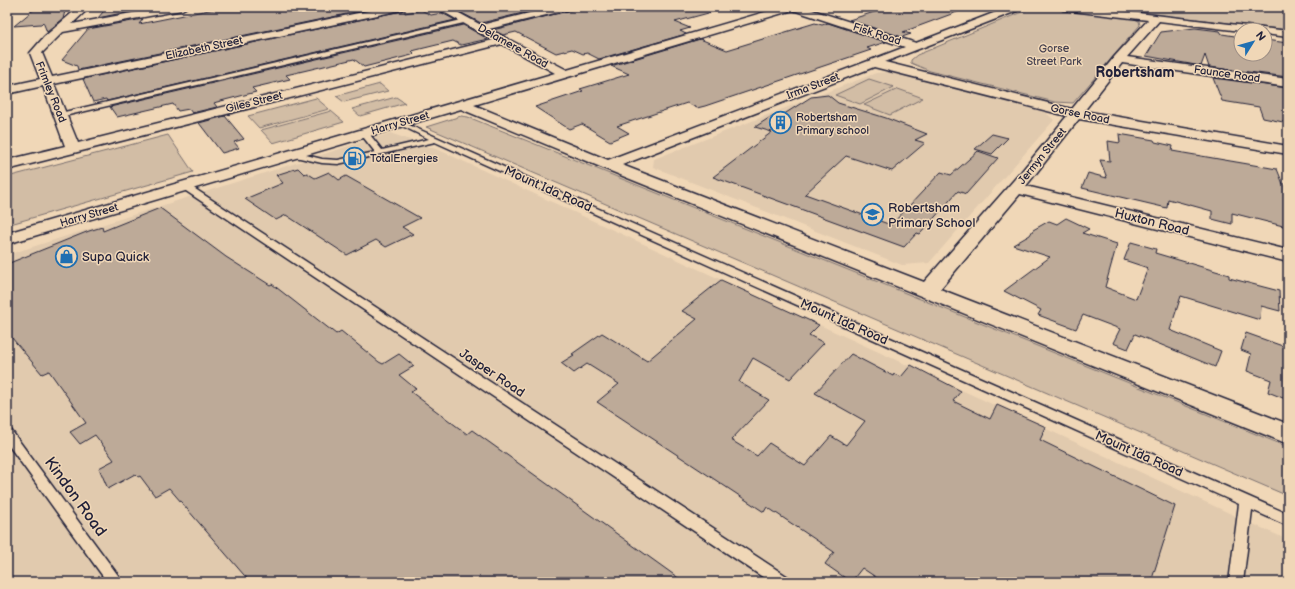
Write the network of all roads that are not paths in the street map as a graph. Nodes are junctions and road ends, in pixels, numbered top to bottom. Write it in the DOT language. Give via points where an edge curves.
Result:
graph roads {
  1 [pos="85,7"];
  2 [pos="182,7"];
  3 [pos="401,7"];
  4 [pos="440,7"];
  5 [pos="567,7"];
  6 [pos="793,7"];
  7 [pos="1018,7"];
  8 [pos="1063,7"];
  9 [pos="1156,18"];
  10 [pos="466,21"];
  11 [pos="1233,27"];
  12 [pos="480,28"];
  13 [pos="60,29"];
  14 [pos="1273,32"];
  15 [pos="1288,34"];
  16 [pos="502,41"];
  17 [pos="915,46"];
  18 [pos="1119,59"];
  19 [pos="874,63"];
  20 [pos="565,74"];
  21 [pos="47,82"];
  22 [pos="1288,83"];
  23 [pos="7,90"];
  24 [pos="462,105"];
  25 [pos="1076,114"];
  26 [pos="60,115"];
  27 [pos="400,123"];
  28 [pos="364,133"];
  29 [pos="437,140"];
  30 [pos="74,148"];
  31 [pos="1288,150"];
  32 [pos="380,153"];
  33 [pos="294,154"];
  34 [pos="7,165"];
  35 [pos="608,165"];
  36 [pos="186,187"];
  37 [pos="1016,188"];
  38 [pos="7,239"];
  39 [pos="1288,256"];
  40 [pos="927,292"];
  41 [pos="7,433"];
  42 [pos="1288,434"];
  43 [pos="1246,502"];
  44 [pos="1288,520"];
  45 [pos="116,582"];
  46 [pos="783,582"];
  47 [pos="1236,582"];
  1 -- 13 [label="street, Frimley Road"];
  2 -- 13 [label="street"];
  3 -- 21 [label="street, Elizabeth Street"];
  4 -- 10 [label="street, Delamere Road"];
  5 -- 12 [label="street"];
  6 -- 17 [label="street, Fisk Road"];
  6 -- 20 [label="street, Harry Street"];
  7 -- 17 [label="street, Irma Street"];
  8 -- 9 [label="street"];
  9 -- 11 [label="street"];
  9 -- 18 [label="street, Jermyn Street"];
  10 -- 12 [label="street, Delamere Road"];
  10 -- 26 [label="lane"];
  12 -- 16 [label="street, Delamere Road"];
  13 -- 21 [label="street, Frimley Road" via="36,53"];
  14 -- 15 [label="street"];
  16 -- 20 [label="street, Delamere Road"];
  16 -- 30 [label="street, Giles Street"];
  17 -- 19 [label="street, Irma Street"];
  18 -- 22 [label="street, Faunce Road"];
  18 -- 25 [label="street, Jermyn Street"];
  19 -- 25 [label="street, Gorse Road"];
  19 -- 35 [label="street, Irma Street"];
  20 -- 24 [label="street, Harry Street"];
  21 -- 23 [label="street, Elizabeth Street"];
  21 -- 26 [label="street, Frimley Road"];
  24 -- 27 [label="street, Harry Street"];
  24 -- 35 [label="street"];
  25 -- 31 [label="street, Gorse Road"];
  25 -- 37 [label="street, Jermyn Street"];
  26 -- 30 [label="street, Frimley Road"];
  27 -- 28 [label="street, Harry Street"];
  27 -- 29 [label="lane, Mount Ida Road"];
  28 -- 32 [label="lane"];
  28 -- 33 [label="street, Harry Street"];
  29 -- 32 [label="lane"];
  29 -- 43 [label="lane, Mount Ida Road"];
  30 -- 34 [label="street, Giles Street"];
  32 -- 33 [label="lane" via="338,162"];
  33 -- 36 [label="street, Harry Street"];
  35 -- 40 [label="street"];
  36 -- 38 [label="street, Harry Street"];
  36 -- 46 [label="lane, Jasper Road"];
  37 -- 39 [label="street, Huxton Road"];
  37 -- 40 [label="street, Jermyn Street"];
  40 -- 42 [label="street"];
  41 -- 45 [label="lane, Kindon Road"];
  43 -- 44 [label="lane, Mount Ida Road"];
  43 -- 47 [label="lane"];
}
